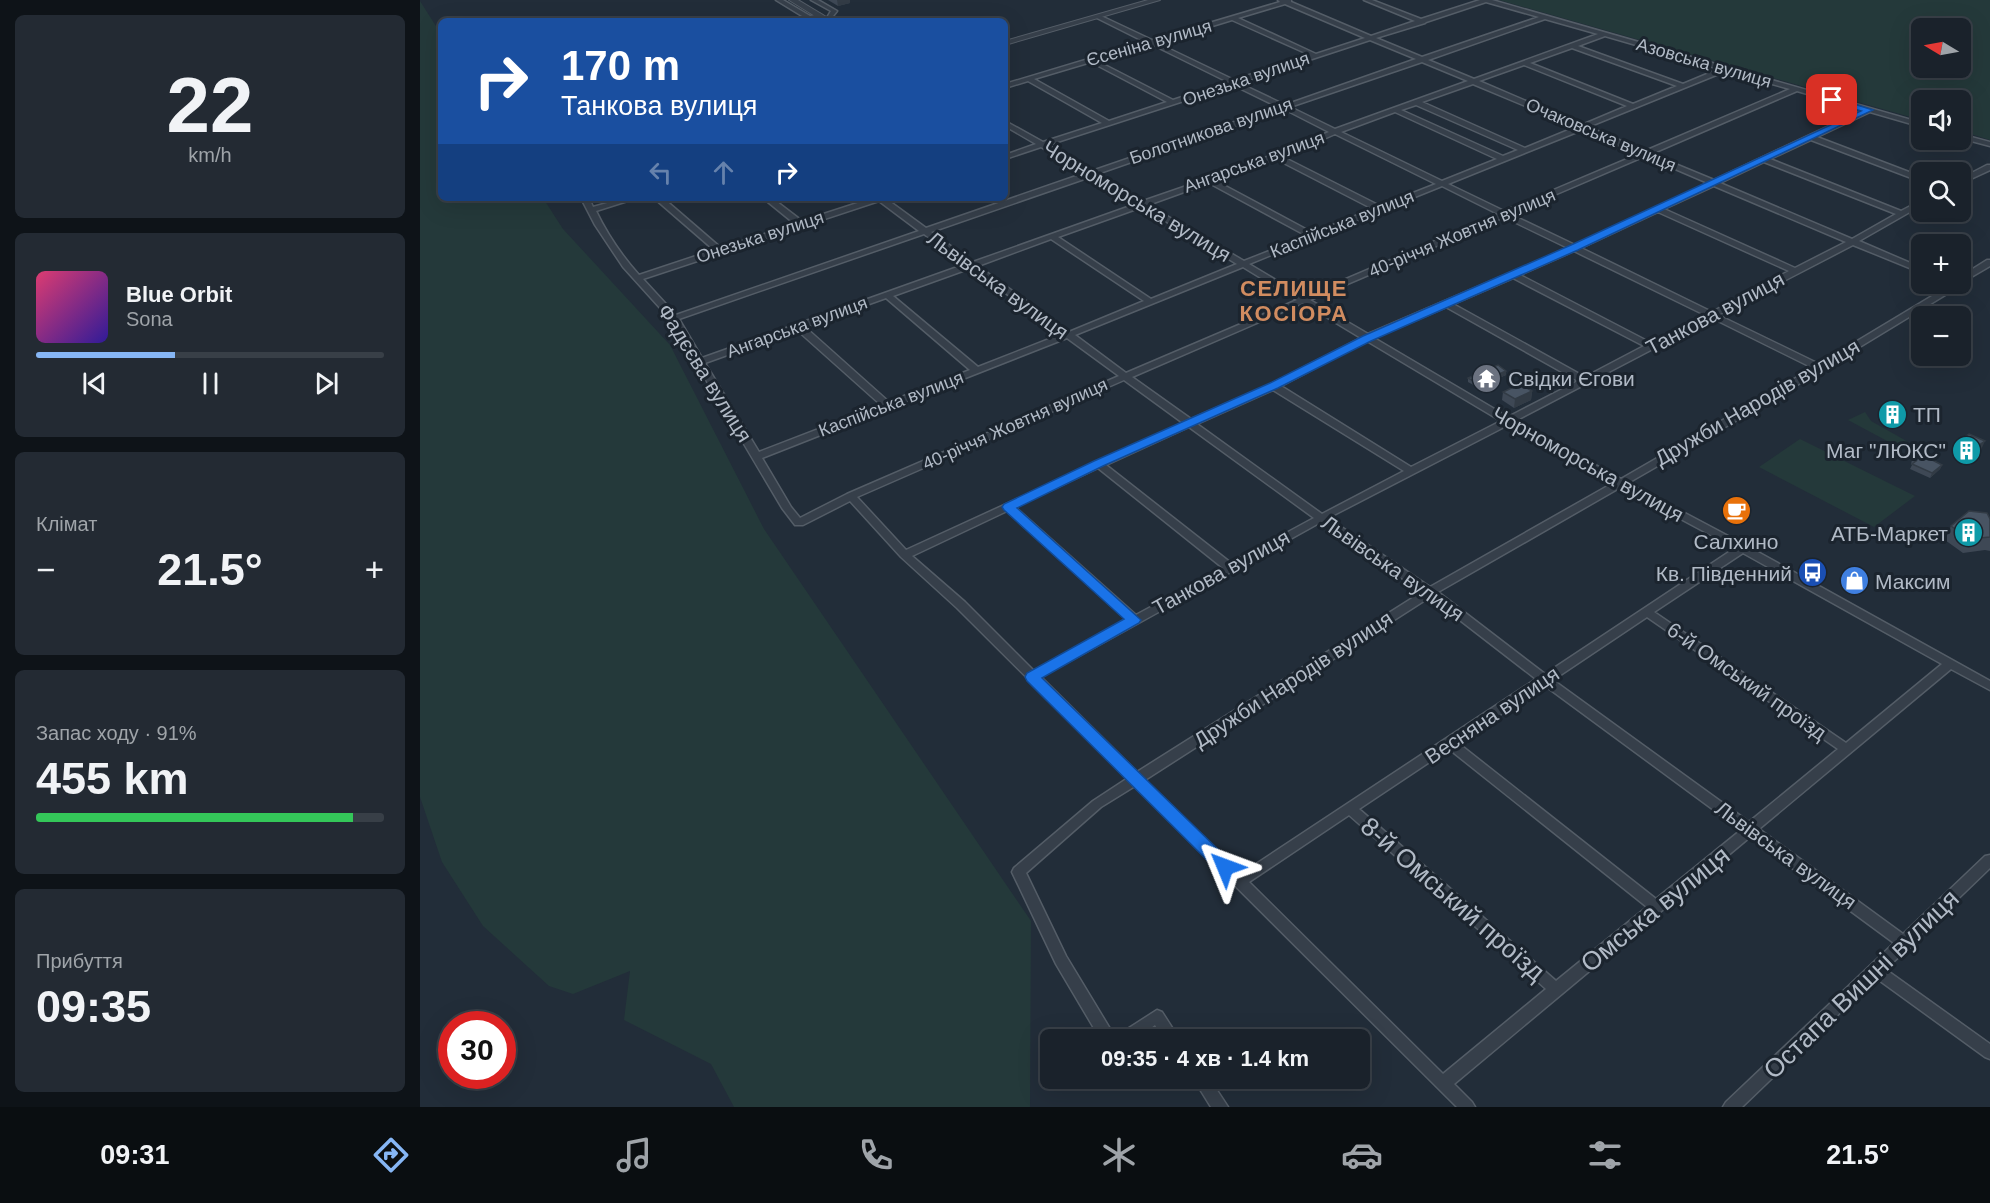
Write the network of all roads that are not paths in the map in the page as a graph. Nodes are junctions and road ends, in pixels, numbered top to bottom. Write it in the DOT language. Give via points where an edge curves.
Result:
graph roads {
  1 [pos="779,0"];
  2 [pos="793,0"];
  3 [pos="814,0"];
  4 [pos="1156,0"];
  5 [pos="1367,0"];
  6 [pos="1486,0"];
  7 [pos="1286,1"];
  8 [pos="1545,16"];
  9 [pos="1099,17"];
  10 [pos="809,18"];
  11 [pos="823,18"];
  12 [pos="826,18"];
  13 [pos="1232,18"];
  14 [pos="1423,22"];
  15 [pos="1604,34"];
  16 [pos="1370,38"];
  17 [pos="1008,42"];
  18 [pos="1152,42"];
  19 [pos="1573,46"];
  20 [pos="1316,56"];
  21 [pos="1420,59"];
  22 [pos="1091,60"];
  23 [pos="1526,64"];
  24 [pos="1725,69"];
  25 [pos="1029,79"];
  26 [pos="1475,82"];
  27 [pos="1236,83"];
  28 [pos="1008,85"];
  29 [pos="1683,86"];
  30 [pos="1796,89"];
  31 [pos="1174,103"];
  32 [pos="1418,103"];
  33 [pos="1633,106"];
  34 [pos="1283,107"];
  35 [pos="1395,110"];
  36 [pos="1869,110"];
  37 [pos="1911,122"];
  38 [pos="1110,124"];
  39 [pos="1008,125"];
  40 [pos="1580,127"];
  41 [pos="1334,132"];
  42 [pos="1810,136"];
  43 [pos="1971,139"];
  44 [pos="1990,144"];
  45 [pos="1044,146"];
  46 [pos="1524,150"];
  47 [pos="1645,154"];
  48 [pos="1008,156"];
  49 [pos="1276,156"];
  50 [pos="1503,159"];
  51 [pos="1762,159"];
  52 [pos="1990,166"];
  53 [pos="1089,173"];
  54 [pos="1911,176"];
  55 [pos="1971,176"];
  56 [pos="1207,179"];
  57 [pos="1714,182"];
  58 [pos="1443,183"];
  59 [pos="586,201"];
  60 [pos="622,201"];
  61 [pos="662,201"];
  62 [pos="770,201"];
  63 [pos="871,201"];
  64 [pos="884,201"];
  65 [pos="1140,203"];
  66 [pos="1378,208"];
  67 [pos="1911,208"];
  68 [pos="1657,209"];
  69 [pos="591,210"];
  70 [pos="1900,213"];
  71 [pos="1504,214"];
  72 [pos="800,224"];
  73 [pos="923,231"];
  74 [pos="1313,236"];
  75 [pos="1052,237"];
  76 [pos="1852,242"];
  77 [pos="1575,248"];
  78 [pos="720,251"];
  79 [pos="1990,262"];
  80 [pos="1243,263"];
  81 [pos="969,264"];
  82 [pos="1911,266"];
  83 [pos="1795,270"];
  84 [pos="1971,274"];
  85 [pos="1514,275"];
  86 [pos="640,277"];
  87 [pos="1938,294"];
  88 [pos="887,295"];
  89 [pos="1305,301"];
  90 [pos="1150,302"];
  91 [pos="1447,304"];
  92 [pos="1711,316"];
  93 [pos="674,318"];
  94 [pos="798,326"];
  95 [pos="1068,335"];
  96 [pos="1367,338"];
  97 [pos="1652,347"];
  98 [pos="699,362"];
  99 [pos="1819,368"];
  100 [pos="977,371"];
  101 [pos="1126,376"];
  102 [pos="1585,381"];
  103 [pos="1274,386"];
  104 [pos="888,406"];
  105 [pos="1508,421"];
  106 [pos="1191,422"];
  107 [pos="757,456"];
  108 [pos="1099,464"];
  109 [pos="1412,472"];
  110 [pos="1620,482"];
  111 [pos="851,496"];
  112 [pos="1008,507"];
  113 [pos="1321,518"];
  114 [pos="799,523"];
  115 [pos="1743,548"];
  116 [pos="905,555"];
  117 [pos="1230,568"];
  118 [pos="1430,592"];
  119 [pos="1647,612"];
  120 [pos="1134,620"];
  121 [pos="1950,664"];
  122 [pos="1032,677"];
  123 [pos="1545,680"];
  124 [pos="1990,686"];
  125 [pos="1451,744"];
  126 [pos="1848,750"];
  127 [pos="1136,779"];
  128 [pos="1349,808"];
  129 [pos="1752,830"];
  130 [pos="1990,860"];
  131 [pos="1240,881"];
  132 [pos="1657,907"];
  133 [pos="1905,943"];
  134 [pos="1876,970"];
  135 [pos="1557,990"];
  136 [pos="1102,1029"];
  137 [pos="1137,1029"];
  138 [pos="1166,1029"];
  139 [pos="1990,1052"];
  140 [pos="1442,1084"];
  141 [pos="1208,1089"];
  142 [pos="1220,1107"];
  143 [pos="1467,1107"];
  144 [pos="1731,1107"];
  1 -- 10 [label="street"];
  2 -- 11 [label="street"];
  3 -- 12 [label="street" via="834,11"];
  4 -- 9 [label="street"];
  5 -- 14 [label="street"];
  6 -- 8 [label="street, Азовська вулиця"];
  6 -- 14 [label="street, Онезька вулиця"];
  7 -- 13 [label="street, Єсеніна вулиця"];
  7 -- 16 [label="street, Очаковська вулиця"];
  8 -- 15 [label="street, Азовська вулиця"];
  8 -- 21 [label="street, Болотникова вулиця"];
  9 -- 17 [label="street"];
  9 -- 18 [label="street"];
  13 -- 18 [label="street, Єсеніна вулиця"];
  13 -- 20 [label="street"];
  14 -- 16 [label="street, Онезька вулиця"];
  15 -- 19 [label="street, Ангарська вулиця"];
  15 -- 24 [label="street, Азовська вулиця"];
  16 -- 20 [label="street, Онезька вулиця"];
  16 -- 21 [label="street, Очаковська вулиця"];
  18 -- 22 [label="street, Єсеніна вулиця"];
  18 -- 27 [label="street"];
  19 -- 23 [label="street, Ангарська вулиця"];
  19 -- 29 [label="street"];
  20 -- 27 [label="street, Онезька вулиця"];
  21 -- 26 [label="street, Очаковська вулиця"];
  21 -- 34 [label="street, Болотникова вулиця"];
  22 -- 25 [label="street, Єсеніна вулиця"];
  22 -- 31 [label="street"];
  23 -- 26 [label="street, Ангарська вулиця"];
  23 -- 33 [label="street"];
  24 -- 29 [label="street, Каспійська вулиця"];
  24 -- 30 [label="street, Азовська вулиця"];
  25 -- 28 [label="street, Єсеніна вулиця"];
  25 -- 38 [label="street"];
  26 -- 32 [label="street, Ангарська вулиця"];
  26 -- 40 [label="street, Очаковська вулиця"];
  27 -- 31 [label="street, Онезька вулиця"];
  27 -- 34 [label="street"];
  29 -- 33 [label="street, Каспійська вулиця"];
  30 -- 36 [label="street, Азовська вулиця"];
  30 -- 47 [label="street, 40-річчя Жовтня вулиця"];
  31 -- 38 [label="street, Онезька вулиця"];
  32 -- 35 [label="street, Ангарська вулиця"];
  32 -- 46 [label="street"];
  33 -- 40 [label="street, Каспійська вулиця"];
  34 -- 41 [label="street"];
  34 -- 53 [label="street, Болотникова вулиця"];
  35 -- 41 [label="street, Ангарська вулиця"];
  35 -- 50 [label="street"];
  36 -- 37 [label="street, Азовська вулиця"];
  36 -- 42 [label="street"];
  38 -- 45 [label="street, Онезька вулиця"];
  39 -- 45 [label="street, Чорноморська вулиця"];
  40 -- 46 [label="street, Каспійська вулиця"];
  40 -- 47 [label="street, Очаковська вулиця"];
  41 -- 49 [label="street, Ангарська вулиця"];
  41 -- 58 [label="street"];
  42 -- 51 [label="street"];
  42 -- 54 [label="street"];
  43 -- 44 [label="street"];
  45 -- 48 [label="street, Онезька вулиця"];
  45 -- 53 [label="street, Чорноморська вулиця"];
  46 -- 50 [label="street, Каспійська вулиця"];
  47 -- 57 [label="street, Очаковська вулиця"];
  47 -- 71 [label="street, 40-річчя Жовтня вулиця"];
  49 -- 56 [label="street, Ангарська вулиця"];
  49 -- 66 [label="street"];
  50 -- 58 [label="street, Каспійська вулиця"];
  51 -- 57 [label="street"];
  51 -- 70 [label="street"];
  52 -- 55 [label="street"];
  53 -- 65 [label="street, Чорноморська вулиця"];
  53 -- 73 [label="street, Болотникова вулиця"];
  56 -- 65 [label="street, Ангарська вулиця"];
  56 -- 74 [label="street"];
  57 -- 68 [label="street"];
  57 -- 76 [label="street, Очаковська вулиця"];
  58 -- 66 [label="street, Каспійська вулиця"];
  58 -- 71 [label="street"];
  59 -- 69 [label="street, Фадєєва вулиця"];
  60 -- 69 [label="street"];
  61 -- 78 [label="street"];
  62 -- 72 [label="street"];
  63 -- 72 [label="street, Онезька вулиця"];
  64 -- 73 [label="street, Львівська вулиця"];
  65 -- 75 [label="street, Ангарська вулиця"];
  65 -- 80 [label="street, Чорноморська вулиця"];
  66 -- 74 [label="street, Каспійська вулиця"];
  67 -- 70 [label="street, Танкова вулиця"];
  68 -- 77 [label="street"];
  68 -- 83 [label="street"];
  69 -- 86 [label="street, Фадєєва вулиця" via="626,265"];
  70 -- 76 [label="street, Танкова вулиця"];
  71 -- 77 [label="street"];
  71 -- 89 [label="street, 40-річчя Жовтня вулиця"];
  72 -- 78 [label="street, Онезька вулиця"];
  73 -- 81 [label="street, Львівська вулиця"];
  73 -- 93 [label="street, Болотникова вулиця"];
  74 -- 80 [label="street, Каспійська вулиця"];
  75 -- 81 [label="street, Ангарська вулиця"];
  75 -- 90 [label="street"];
  76 -- 82 [label="street, Очаковська вулиця"];
  76 -- 83 [label="street, Танкова вулиця"];
  77 -- 85 [label="street"];
  77 -- 92 [label="street"];
  78 -- 86 [label="street, Онезька вулиця"];
  79 -- 84 [label="street, Дружби Народів вулиця"];
  80 -- 89 [label="street, Чорноморська вулиця"];
  80 -- 90 [label="street, Каспійська вулиця"];
  81 -- 88 [label="street, Ангарська вулиця"];
  81 -- 95 [label="street, Львівська вулиця"];
  83 -- 92 [label="street, Танкова вулиця"];
  85 -- 91 [label="street"];
  85 -- 97 [label="street"];
  86 -- 93 [label="street, Фадєєва вулиця"];
  87 -- 99 [label="street, Дружби Народів вулиця"];
  88 -- 94 [label="street, Ангарська вулиця"];
  88 -- 100 [label="street"];
  89 -- 96 [label="street, Чорноморська вулиця"];
  89 -- 101 [label="street, 40-річчя Жовтня вулиця"];
  90 -- 95 [label="street, Каспійська вулиця"];
  91 -- 96 [label="street"];
  91 -- 102 [label="street"];
  92 -- 97 [label="street, Танкова вулиця"];
  92 -- 99 [label="street"];
  93 -- 98 [label="street, Фадєєва вулиця"];
  94 -- 98 [label="street, Ангарська вулиця"];
  94 -- 104 [label="street"];
  95 -- 100 [label="street, Каспійська вулиця"];
  95 -- 101 [label="street, Львівська вулиця"];
  96 -- 103 [label="street"];
  96 -- 105 [label="street, Чорноморська вулиця"];
  97 -- 102 [label="street, Танкова вулиця"];
  98 -- 107 [label="street, Фадєєва вулиця"];
  99 -- 110 [label="street, Дружби Народів вулиця"];
  100 -- 104 [label="street, Каспійська вулиця"];
  101 -- 106 [label="street, Львівська вулиця"];
  101 -- 111 [label="street, 40-річчя Жовтня вулиця"];
  102 -- 105 [label="street, Танкова вулиця"];
  103 -- 106 [label="street"];
  103 -- 109 [label="street"];
  104 -- 107 [label="street, Каспійська вулиця"];
  105 -- 109 [label="street, Танкова вулиця"];
  105 -- 110 [label="street, Чорноморська вулиця"];
  106 -- 108 [label="street"];
  106 -- 113 [label="street, Львівська вулиця"];
  107 -- 114 [label="street, Фадєєва вулиця"];
  108 -- 112 [label="street"];
  108 -- 117 [label="street"];
  109 -- 113 [label="street, Танкова вулиця"];
  110 -- 115 [label="street, Чорноморська вулиця"];
  110 -- 118 [label="street, Дружби Народів вулиця"];
  111 -- 114 [label="street, 40-річчя Жовтня вулиця"];
  111 -- 116 [label="street"];
  112 -- 116 [label="street"];
  112 -- 120 [label="street"];
  113 -- 117 [label="street, Танкова вулиця"];
  113 -- 118 [label="street, Львівська вулиця"];
  115 -- 119 [label="street, Весняна вулиця"];
  115 -- 121 [label="street, Чорноморська вулиця"];
  116 -- 122 [label="street"];
  117 -- 120 [label="street, Танкова вулиця"];
  118 -- 123 [label="street, Львівська вулиця"];
  118 -- 127 [label="street, Дружби Народів вулиця"];
  119 -- 123 [label="street, Весняна вулиця"];
  119 -- 126 [label="street, 6-й Омський проїзд"];
  120 -- 122 [label="street, Танкова вулиця"];
  121 -- 124 [label="street, Чорноморська вулиця"];
  121 -- 126 [label="street, Омська вулиця"];
  122 -- 127 [label="street"];
  123 -- 125 [label="street, Весняна вулиця"];
  123 -- 129 [label="street, Львівська вулиця"];
  125 -- 128 [label="street, Весняна вулиця"];
  125 -- 132 [label="street"];
  126 -- 129 [label="street, Омська вулиця"];
  127 -- 131 [label="street"];
  127 -- 136 [label="street, Дружби Народів вулиця" via="1097,804 1019,872 1061,960"];
  128 -- 131 [label="street, Весняна вулиця"];
  128 -- 135 [label="street, 8-й Омський проїзд"];
  129 -- 132 [label="street, Омська вулиця"];
  129 -- 133 [label="street, Львівська вулиця"];
  130 -- 133 [label="street, Остапа Вишні вулиця"];
  131 -- 140 [label="street"];
  132 -- 135 [label="street, Омська вулиця"];
  133 -- 134 [label="street, Остапа Вишні вулиця"];
  134 -- 139 [label="street"];
  134 -- 144 [label="street, Остапа Вишні вулиця"];
  135 -- 140 [label="street, Омська вулиця"];
  137 -- 138 [label="street" via="1157,1016"];
  140 -- 143 [label="street"];
  141 -- 142 [label="street"];
}
